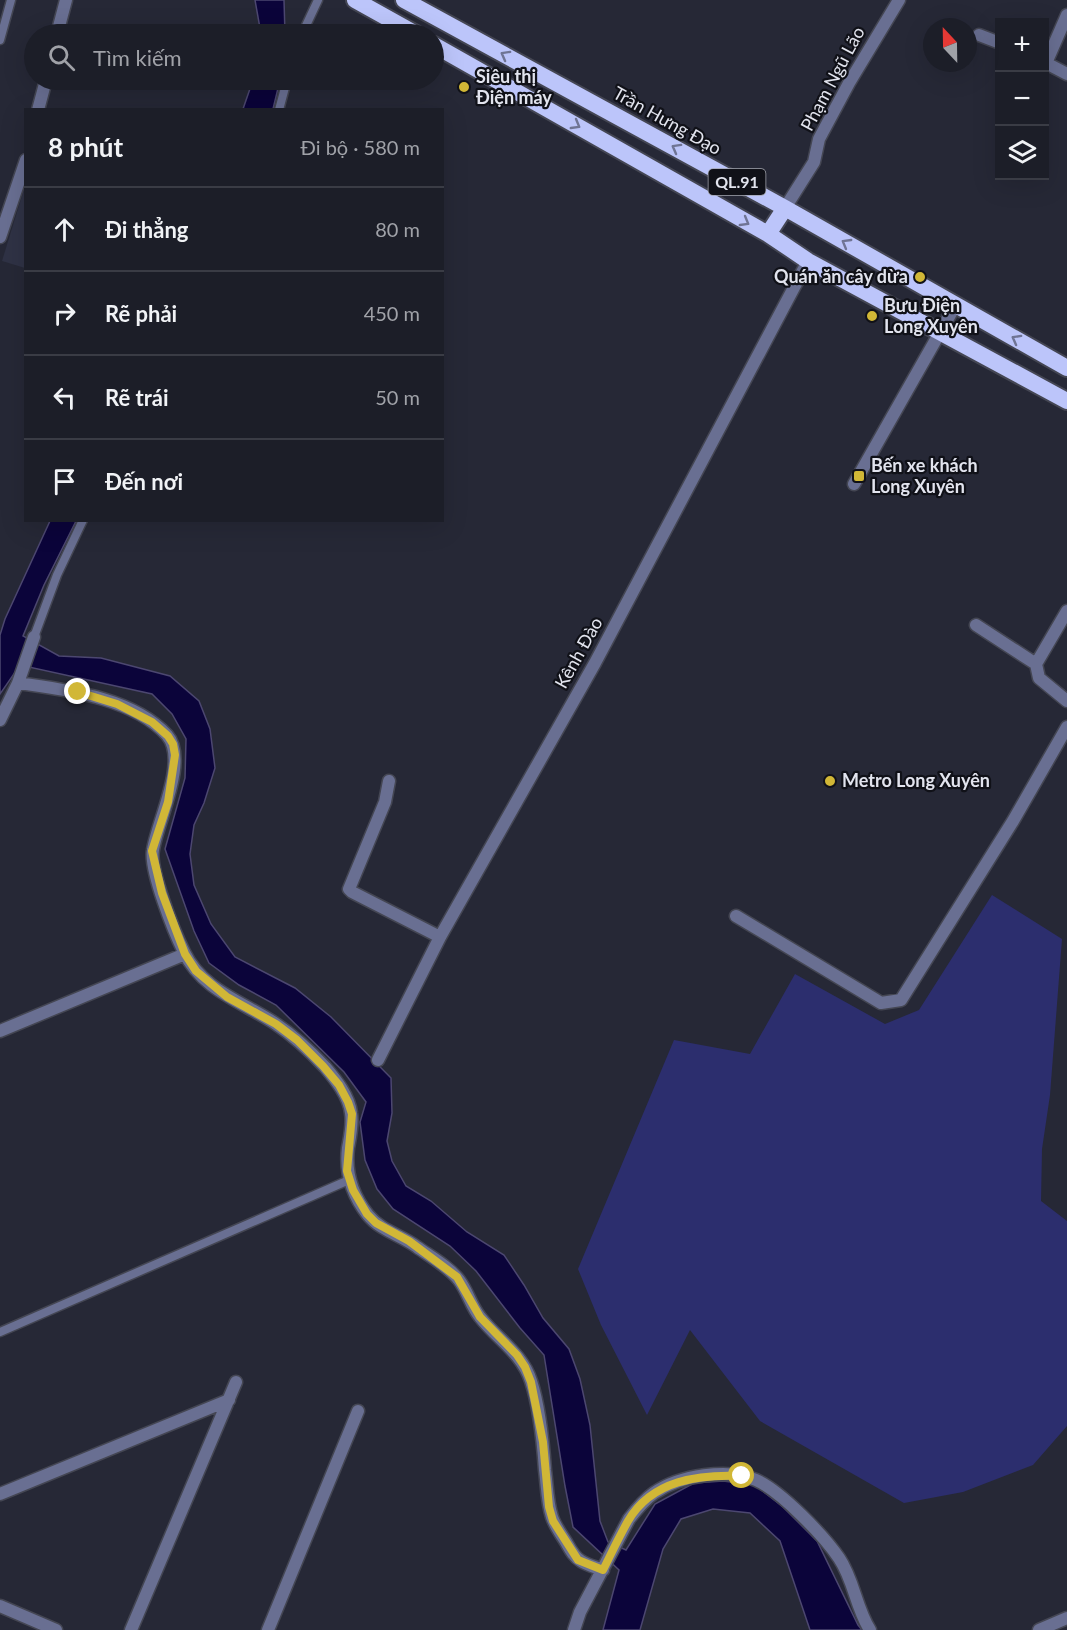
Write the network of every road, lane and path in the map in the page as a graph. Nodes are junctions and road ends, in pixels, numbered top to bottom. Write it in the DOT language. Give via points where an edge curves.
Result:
graph roads {
  1 [pos="11,0"];
  2 [pos="66,0"];
  3 [pos="318,0"];
  4 [pos="355,0"];
  5 [pos="404,0"];
  6 [pos="899,0"];
  7 [pos="1067,15"];
  8 [pos="60,24"];
  9 [pos="307,24"];
  10 [pos="398,24"];
  11 [pos="979,35"];
  12 [pos="0,40"];
  13 [pos="995,41"];
  14 [pos="444,51"];
  15 [pos="1049,54"];
  16 [pos="1049,65"];
  17 [pos="1067,74"];
  18 [pos="43,90"];
  19 [pos="284,90"];
  20 [pos="39,108"];
  21 [pos="280,108"];
  22 [pos="24,166"];
  23 [pos="785,208"];
  24 [pos="768,234"];
  25 [pos="0,237"];
  26 [pos="808,261"];
  27 [pos="955,306"];
  28 [pos="941,333"];
  29 [pos="1067,368"];
  30 [pos="1067,401"];
  31 [pos="854,484"];
  32 [pos="82,522"];
  33 [pos="1067,611"];
  34 [pos="975,625"];
  35 [pos="34,637"];
  36 [pos="1036,664"];
  37 [pos="20,678"];
  38 [pos="1067,701"];
  39 [pos="0,720"];
  40 [pos="1067,727"];
  41 [pos="389,781"];
  42 [pos="736,916"];
  43 [pos="440,937"];
  44 [pos="185,954"];
  45 [pos="0,1031"];
  46 [pos="378,1060"];
  47 [pos="349,1180"];
  48 [pos="0,1332"];
  49 [pos="236,1382"];
  50 [pos="229,1400"];
  51 [pos="358,1411"];
  52 [pos="0,1494"];
  53 [pos="604,1568"];
  54 [pos="0,1606"];
  55 [pos="1067,1618"];
  56 [pos="56,1630"];
  57 [pos="131,1630"];
  58 [pos="268,1630"];
  59 [pos="574,1630"];
  60 [pos="870,1630"];
  61 [pos="1039,1630"];
  1 -- 12 [label="lane"];
  2 -- 8 [label="street"];
  3 -- 9 [label="lane"];
  4 -- 10 [label="highway"];
  23 -- 5 [label="highway, Trần Hưng Đạo / QL.91, one-way"];
  6 -- 23 [label="street, Phạm Ngũ Lão" via="849,83 819,139 814,162"];
  7 -- 15 [label="street"];
  11 -- 13 [label="street"];
  14 -- 24 [label="highway, QL.91, one-way"];
  16 -- 17 [label="street"];
  18 -- 20 [label="street"];
  19 -- 21 [label="lane"];
  22 -- 25 [label="street"];
  23 -- 24 [label="highway"];
  27 -- 23 [label="highway, Trần Hưng Đạo / QL.91, one-way"];
  24 -- 26 [label="highway, QL.91"];
  26 -- 28 [label="highway, QL.91"];
  26 -- 43 [label="street, Kênh Đào" via="595,663"];
  27 -- 28 [label="street"];
  29 -- 27 [label="highway, Trần Hưng Đạo / QL.91, one-way"];
  28 -- 30 [label="highway, QL.91"];
  28 -- 31 [label="street"];
  32 -- 35 [label="lane"];
  33 -- 36 [label="street"];
  34 -- 36 [label="street"];
  35 -- 37 [label="street"];
  36 -- 38 [label="street" via="1039,678"];
  37 -- 39 [label="street"];
  37 -- 44 [label="street" via="117,704 152,722 173,744 168,802 152,851 162,893"];
  40 -- 42 [label="street" via="901,1000 881,1003"];
  41 -- 43 [label="street" via="385,802 349,889"];
  43 -- 46 [label="street, Kênh Đào"];
  44 -- 45 [label="street"];
  44 -- 47 [label="street" via="196,971 227,997 297,1040 339,1085 352,1114 347,1153"];
  47 -- 48 [label="lane"];
  47 -- 53 [label="street" via="376,1223 409,1241 457,1277 480,1317 525,1367 543,1442 553,1521 578,1560"];
  49 -- 50 [label="street"];
  50 -- 52 [label="street"];
  50 -- 57 [label="street"];
  51 -- 58 [label="street"];
  53 -- 59 [label="street"];
  53 -- 60 [label="street" via="629,1520 654,1493 683,1480 712,1475 742,1476 767,1486 813,1525 839,1558"];
  54 -- 56 [label="street"];
  55 -- 61 [label="street"];
}
